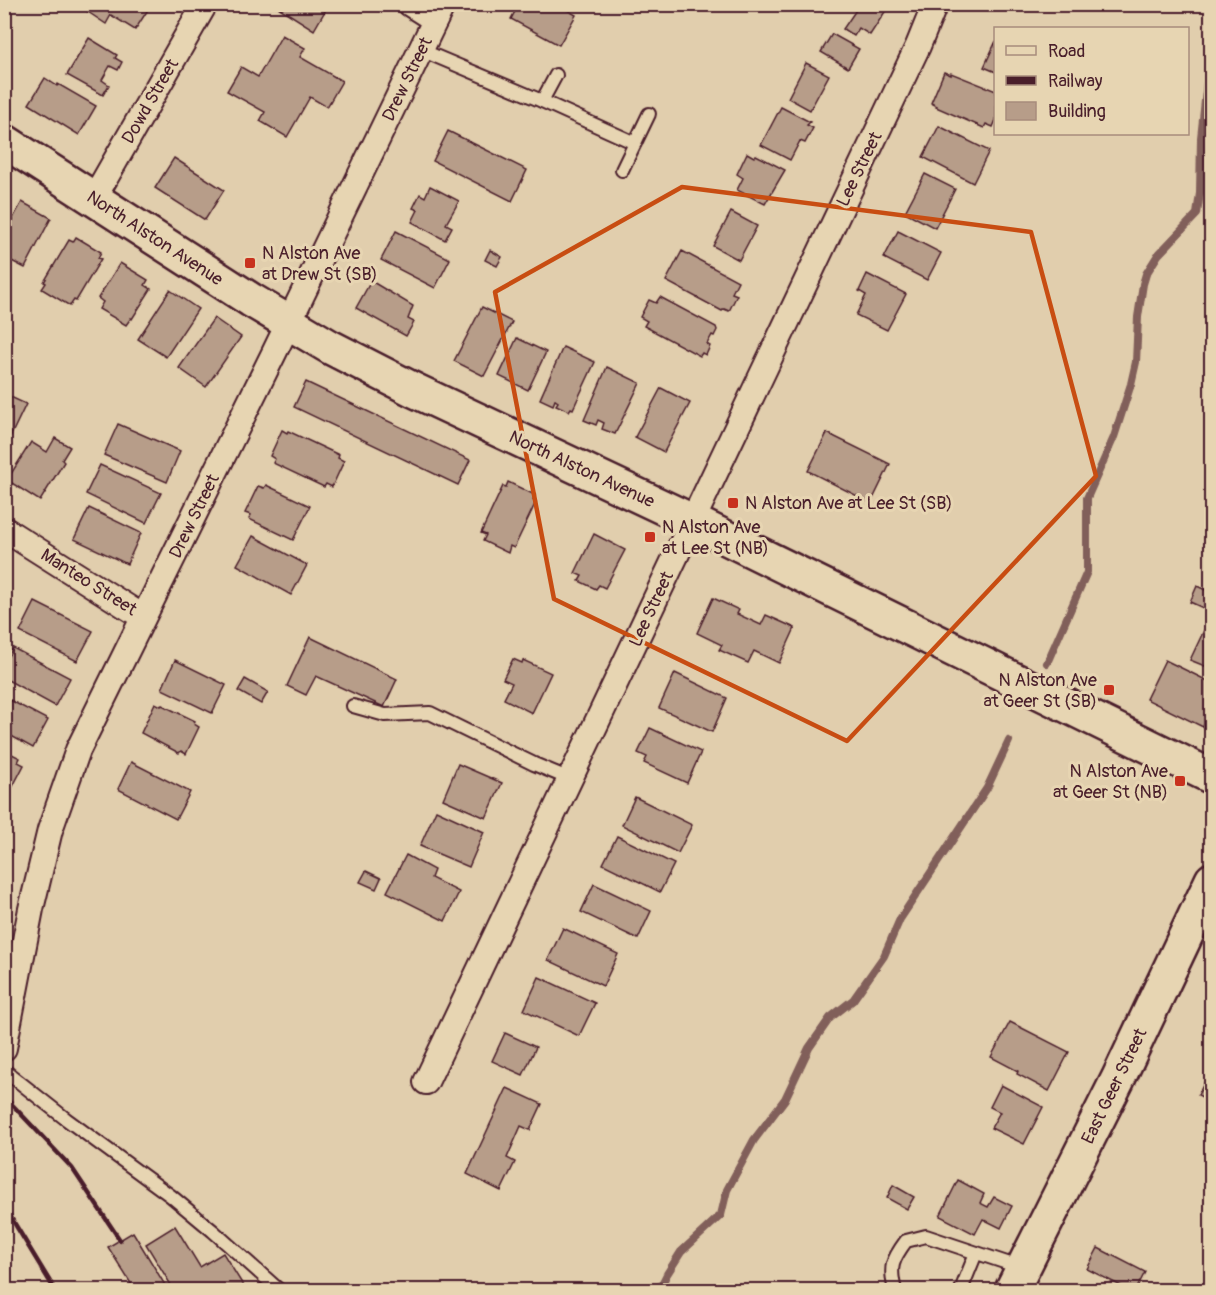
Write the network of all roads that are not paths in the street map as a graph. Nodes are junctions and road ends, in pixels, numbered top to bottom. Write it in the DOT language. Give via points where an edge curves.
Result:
graph roads {
  1 [pos="205,4"];
  2 [pos="410,4"];
  3 [pos="935,4"];
  4 [pos="439,12"];
  5 [pos="421,50"];
  6 [pos="556,75"];
  7 [pos="542,101"];
  8 [pos="649,114"];
  9 [pos="4,141"];
  10 [pos="635,143"];
  11 [pos="622,170"];
  12 [pos="94,198"];
  13 [pos="289,323"];
  14 [pos="692,521"];
  15 [pos="4,528"];
  16 [pos="143,617"];
  17 [pos="353,706"];
  18 [pos="1212,777"];
  19 [pos="570,779"];
  20 [pos="1212,880"];
  21 [pos="4,1048"];
  22 [pos="4,1070"];
  23 [pos="426,1082"];
  24 [pos="976,1253"];
  25 [pos="1017,1279"];
  26 [pos="279,1290"];
  27 [pos="895,1290"];
  28 [pos="961,1290"];
  1 -- 12 [label="street, Dowd Street"];
  2 -- 4 [label="street"];
  3 -- 14 [label="street, Lee Street"];
  4 -- 5 [label="street, Drew Street"];
  5 -- 7 [label="lane"];
  5 -- 13 [label="street, Drew Street"];
  6 -- 7 [label="lane"];
  7 -- 10 [label="lane"];
  8 -- 10 [label="lane"];
  9 -- 12 [label="main road, North Alston Avenue"];
  10 -- 11 [label="lane"];
  12 -- 13 [label="main road, North Alston Avenue"];
  13 -- 14 [label="main road, North Alston Avenue" via="414,390"];
  13 -- 16 [label="street, Drew Street"];
  14 -- 18 [label="main road, North Alston Avenue"];
  14 -- 19 [label="street, Lee Street"];
  15 -- 16 [label="street, Manteo Street"];
  16 -- 21 [label="street, Drew Street" via="78,750 50,830"];
  17 -- 19 [label="lane" via="385,716 430,713"];
  19 -- 23 [label="street, Lee Street"];
  20 -- 25 [label="main road, East Geer Street"];
  22 -- 26 [label="lane" via="171,1196"];
  24 -- 25 [label="lane"];
  24 -- 27 [label="lane" via="926,1236 906,1241 894,1256 890,1273"];
  24 -- 28 [label="lane"];
}
